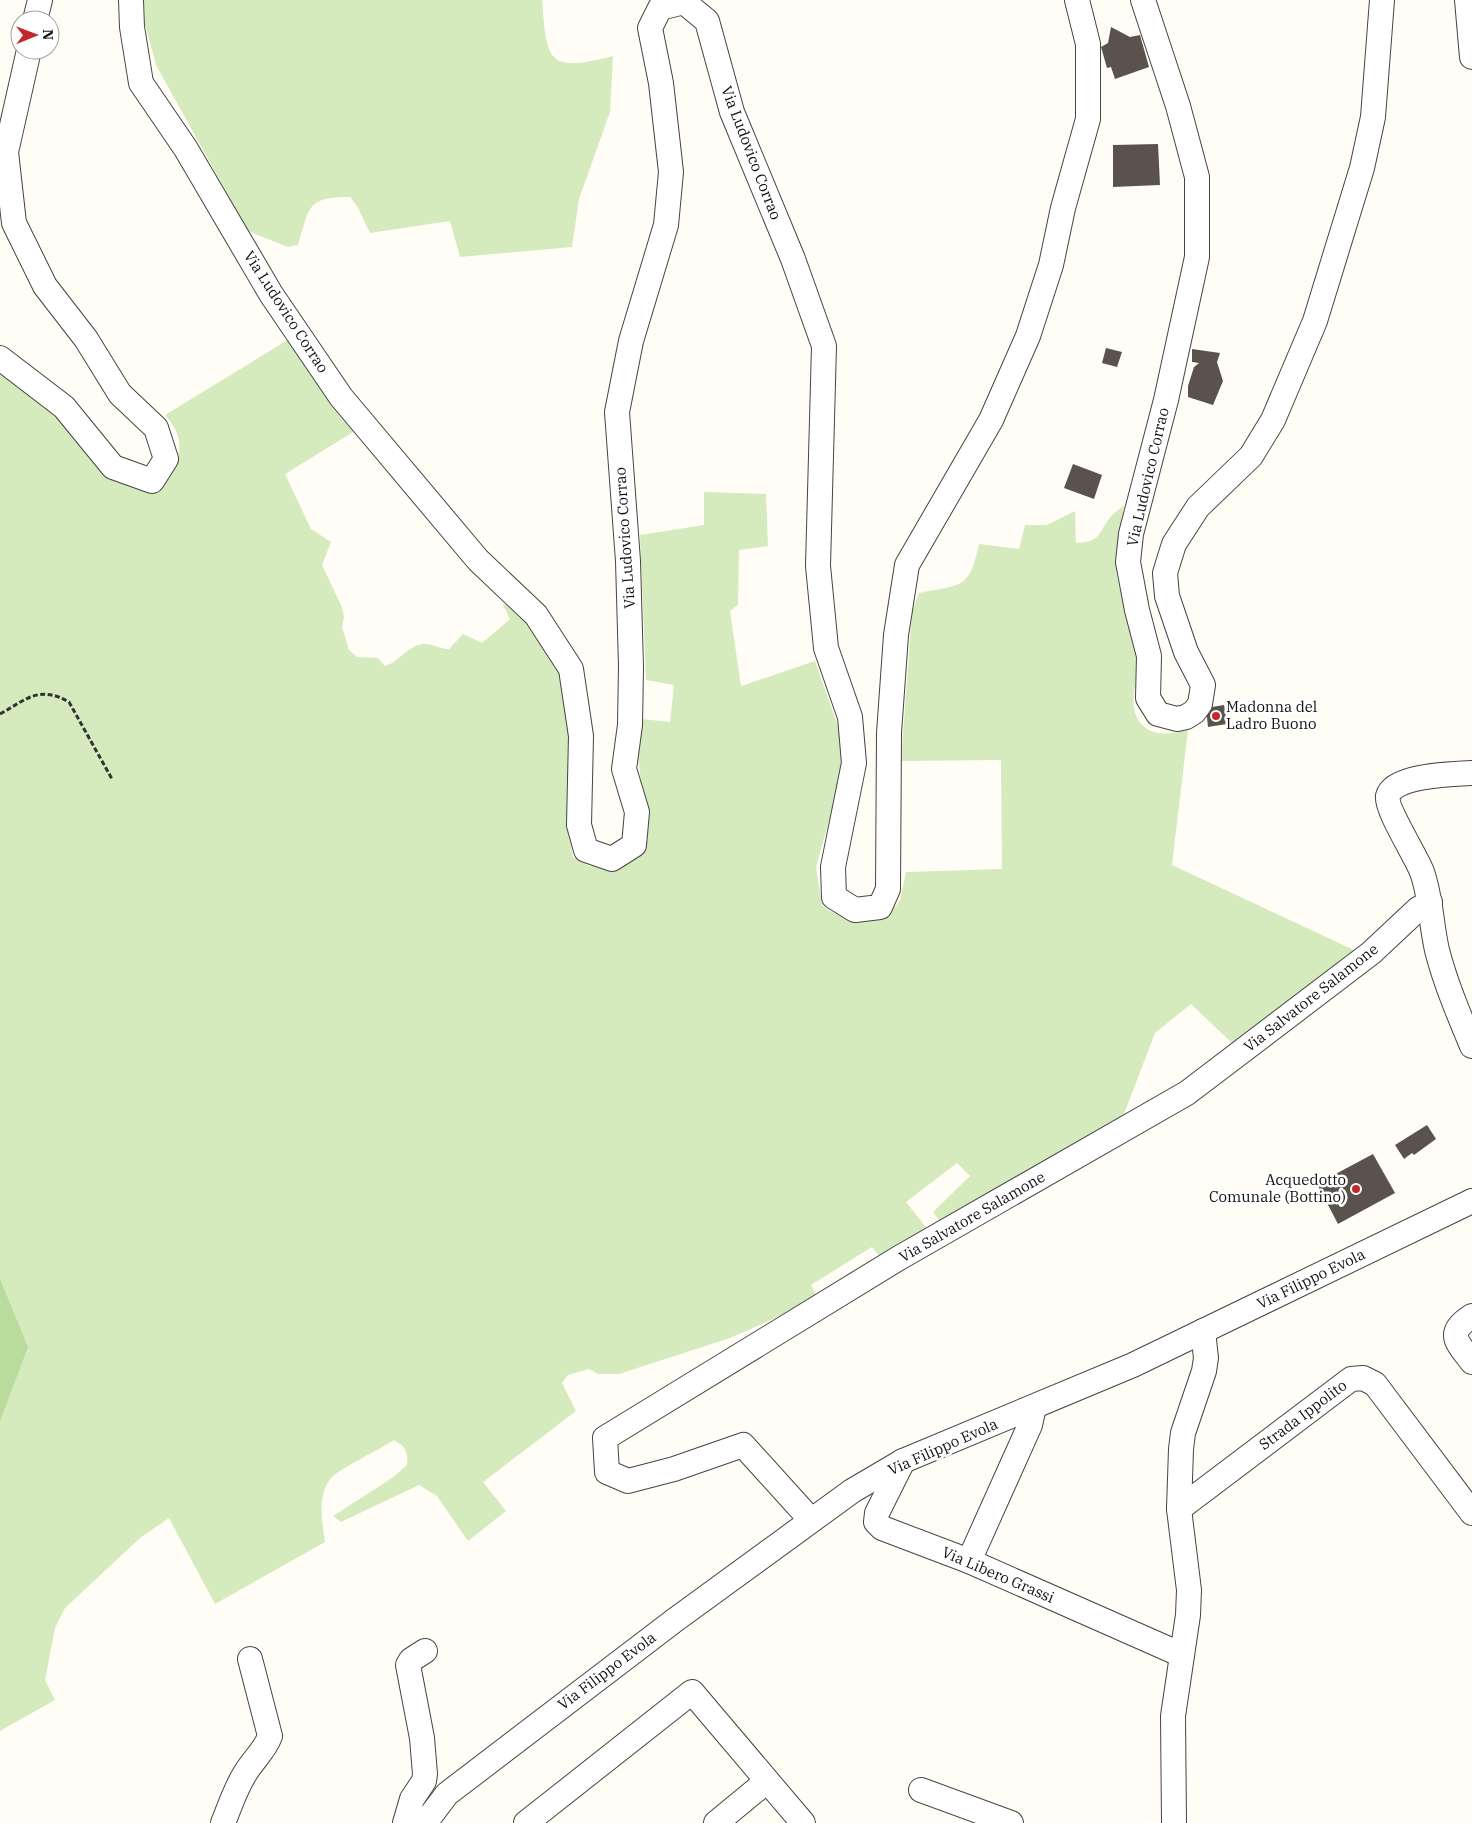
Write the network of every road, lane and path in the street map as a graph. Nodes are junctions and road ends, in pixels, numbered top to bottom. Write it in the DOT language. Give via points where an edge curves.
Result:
graph roads {
  1 [pos="131,0"];
  2 [pos="1077,0"];
  3 [pos="1143,0"];
  4 [pos="1382,0"];
  5 [pos="1467,0"];
  6 [pos="1472,57"];
  7 [pos="27,60"];
  8 [pos="0,358"];
  9 [pos="0,714"];
  10 [pos="1472,773"];
  11 [pos="112,779"];
  12 [pos="1430,902"];
  13 [pos="1472,1046"];
  14 [pos="1472,1201"];
  15 [pos="1472,1316"];
  16 [pos="1203,1331"];
  17 [pos="1472,1362"];
  18 [pos="1034,1407"];
  19 [pos="903,1461"];
  20 [pos="1179,1509"];
  21 [pos="1472,1512"];
  22 [pos="811,1520"];
  23 [pos="969,1561"];
  24 [pos="425,1650"];
  25 [pos="1182,1655"];
  26 [pos="250,1659"];
  27 [pos="767,1781"];
  28 [pos="921,1790"];
  29 [pos="223,1823"];
  30 [pos="405,1823"];
  31 [pos="425,1823"];
  32 [pos="526,1823"];
  33 [pos="716,1823"];
  34 [pos="803,1823"];
  35 [pos="1011,1823"];
  36 [pos="1174,1823"];
  1 -- 2 [label="street, Via Ludovico Corrao" via="141,83 186,149 271,294 341,397 478,560 536,616 571,669 581,736 579,825 586,850 612,859 634,845 637,812 624,769 630,725 631,667 618,412 631,341 666,225 671,172 662,83 650,28 660,8 684,2 707,21 732,112 793,259 824,346 818,566 826,648 850,717 854,763 833,867 834,897 855,910 880,907 888,889 889,734 896,634 907,565 991,420 1028,336 1051,265 1088,119 1088,44"];
  3 -- 4 [label="street, Via Ludovico Corrao" via="1178,106 1197,177 1197,257 1166,400 1131,534 1128,562 1149,656 1148,698 1158,714 1177,719 1186,717 1200,704 1203,685 1186,652 1173,615 1165,572 1174,544 1198,507 1251,456 1273,420 1315,321 1362,168 1373,117"];
  5 -- 6 [label="street"];
  7 -- 8 [label="street" via="6,152 14,222 45,286 86,339 120,394 156,428 166,459 152,481 113,467 64,407"];
  9 -- 11 [label="path" via="39,693 57,695 69,702"];
  10 -- 12 [label="street" via="1428,776 1394,787 1388,796 1388,806 1412,849"];
  12 -- 13 [label="street" via="1437,950"];
  12 -- 22 [label="street, Via Salvatore Salamone" via="1418,909 1371,953 1188,1093 899,1258 604,1438 607,1472 628,1481 674,1469 743,1444"];
  14 -- 16 [label="street, Via Filippo Evola"];
  15 -- 17 [label="street" via="1455,1331 1456,1340"];
  16 -- 18 [label="street, Via Filippo Evola"];
  16 -- 20 [label="street" via="1206,1358 1183,1433"];
  18 -- 19 [label="street, Via Filippo Evola"];
  18 -- 23 [label="street" via="1030,1426"];
  19 -- 22 [label="street, Via Filippo Evola"];
  19 -- 23 [label="street, Via Libero Grassi" via="877,1513 876,1522 882,1528"];
  20 -- 21 [label="street, Strada Ippolito" via="1351,1379 1357,1378 1375,1384"];
  20 -- 25 [label="street" via="1188,1590"];
  22 -- 31 [label="street, Via Filippo Evola" via="446,1794"];
  23 -- 25 [label="street, Via Libero Grassi"];
  24 -- 30 [label="street" via="408,1665 422,1738 425,1774 412,1799"];
  25 -- 36 [label="street" via="1173,1716"];
  26 -- 29 [label="street" via="270,1736 265,1748 244,1774"];
  27 -- 32 [label="street" via="692,1692"];
  27 -- 33 [label="street"];
  27 -- 34 [label="street"];
  28 -- 35 [label="street"];
}
